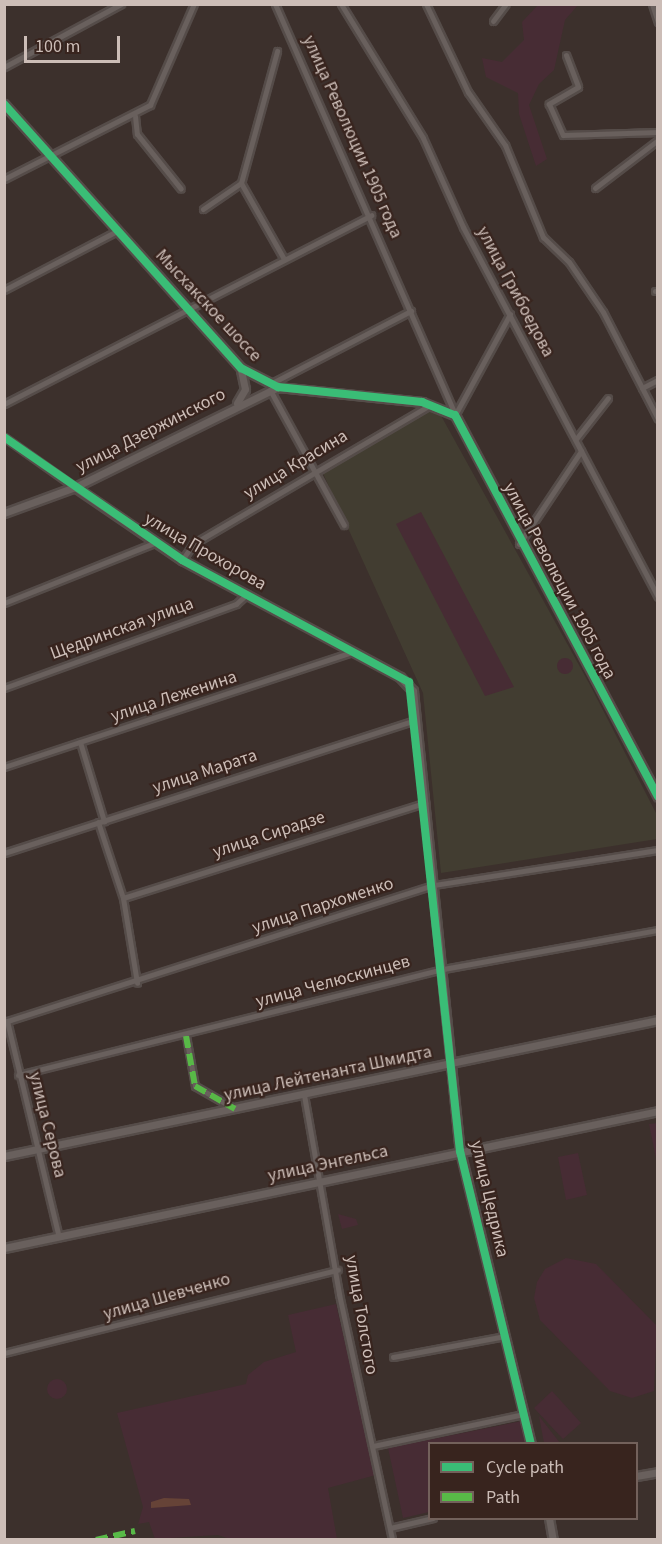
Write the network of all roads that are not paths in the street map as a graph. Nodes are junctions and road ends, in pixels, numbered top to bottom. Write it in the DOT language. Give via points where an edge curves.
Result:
graph roads {
  1 [pos="121,4"];
  2 [pos="194,4"];
  3 [pos="275,4"];
  4 [pos="341,4"];
  5 [pos="426,4"];
  6 [pos="506,4"];
  7 [pos="652,4"];
  8 [pos="493,21"];
  9 [pos="657,22"];
  10 [pos="277,51"];
  11 [pos="566,56"];
  12 [pos="4,67"];
  13 [pos="4,104"];
  14 [pos="135,116"];
  15 [pos="657,132"];
  16 [pos="657,140"];
  17 [pos="50,155"];
  18 [pos="4,179"];
  19 [pos="241,183"];
  20 [pos="595,188"];
  21 [pos="181,189"];
  22 [pos="203,209"];
  23 [pos="371,215"];
  24 [pos="117,231"];
  25 [pos="284,259"];
  26 [pos="4,290"];
  27 [pos="411,311"];
  28 [pos="189,312"];
  29 [pos="510,314"];
  30 [pos="241,368"];
  31 [pos="657,380"];
  32 [pos="270,387"];
  33 [pos="642,388"];
  34 [pos="446,396"];
  35 [pos="608,398"];
  36 [pos="463,399"];
  37 [pos="237,403"];
  38 [pos="4,404"];
  39 [pos="431,404"];
  40 [pos="454,414"];
  41 [pos="657,419"];
  42 [pos="4,437"];
  43 [pos="576,439"];
  44 [pos="581,451"];
  45 [pos="314,470"];
  46 [pos="100,474"];
  47 [pos="75,487"];
  48 [pos="98,502"];
  49 [pos="4,513"];
  50 [pos="344,525"];
  51 [pos="154,543"];
  52 [pos="519,544"];
  53 [pos="182,560"];
  54 [pos="247,594"];
  55 [pos="657,597"];
  56 [pos="4,603"];
  57 [pos="352,652"];
  58 [pos="400,676"];
  59 [pos="4,688"];
  60 [pos="415,720"];
  61 [pos="80,742"];
  62 [pos="4,767"];
  63 [pos="657,775"];
  64 [pos="648,778"];
  65 [pos="657,796"];
  66 [pos="425,803"];
  67 [pos="101,822"];
  68 [pos="657,850"];
  69 [pos="4,853"];
  70 [pos="434,885"];
  71 [pos="123,898"];
  72 [pos="657,930"];
  73 [pos="443,969"];
  74 [pos="137,983"];
  75 [pos="657,1020"];
  76 [pos="6,1022"];
  77 [pos="186,1036"];
  78 [pos="453,1063"];
  79 [pos="18,1075"];
  80 [pos="304,1095"];
  81 [pos="235,1109"];
  82 [pos="657,1111"];
  83 [pos="37,1149"];
  84 [pos="460,1151"];
  85 [pos="4,1156"];
  86 [pos="321,1182"];
  87 [pos="59,1237"];
  88 [pos="4,1248"];
  89 [pos="338,1270"];
  90 [pos="505,1336"];
  91 [pos="4,1353"];
  92 [pos="393,1357"];
  93 [pos="524,1414"];
  94 [pos="531,1442"];
  95 [pos="373,1446"];
  96 [pos="657,1472"];
  97 [pos="638,1476"];
  98 [pos="428,1519"];
  99 [pos="549,1520"];
  100 [pos="390,1528"];
  101 [pos="392,1539"];
  102 [pos="553,1539"];
  1 -- 12 [label="street"];
  2 -- 14 [label="street" via="150,105"];
  3 -- 23 [label="street, улица Революции 1905 года"];
  4 -- 29 [label="street, улица Грибоедова" via="423,138"];
  5 -- 33 [label="street" via="468,92 505,144 543,237 569,262 603,312"];
  6 -- 8 [label="street"];
  7 -- 9 [label="street"];
  10 -- 19 [label="street"];
  11 -- 15 [label="street" via="578,87 549,104 563,135"];
  13 -- 17 [label="street, Мысхакское шоссе"];
  14 -- 17 [label="street"];
  14 -- 21 [label="street" via="137,134"];
  16 -- 20 [label="street"];
  17 -- 18 [label="street"];
  17 -- 24 [label="street, Мысхакское шоссе"];
  19 -- 22 [label="street"];
  19 -- 25 [label="street"];
  23 -- 25 [label="street"];
  23 -- 27 [label="street, улица Революции 1905 года"];
  24 -- 26 [label="street"];
  24 -- 28 [label="street, Мысхакское шоссе"];
  25 -- 28 [label="street"];
  27 -- 32 [label="street, улица Дзержинского"];
  27 -- 34 [label="street, улица Революции 1905 года"];
  28 -- 30 [label="street, Мысхакское шоссе"];
  28 -- 38 [label="street"];
  29 -- 36 [label="street"];
  29 -- 43 [label="street, улица Грибоедова"];
  30 -- 32 [label="street, Мысхакское шоссе"];
  30 -- 37 [label="street" via="245,389"];
  31 -- 33 [label="street"];
  32 -- 37 [label="street, улица Дзержинского"];
  32 -- 39 [label="street, улица Дзержинского"];
  32 -- 45 [label="street"];
  33 -- 41 [label="street"];
  34 -- 36 [label="street" via="455,403"];
  34 -- 40 [label="street, улица Революции 1905 года"];
  35 -- 43 [label="street"];
  36 -- 40 [label="street"];
  37 -- 46 [label="street, улица Дзержинского"];
  39 -- 40 [label="street"];
  39 -- 45 [label="street, улица Красина"];
  40 -- 52 [label="street, улица Революции 1905 года"];
  42 -- 47 [label="street, улица Прохорова"];
  43 -- 44 [label="street, улица Грибоедова"];
  44 -- 52 [label="street"];
  44 -- 55 [label="street, улица Грибоедова"];
  45 -- 50 [label="street"];
  45 -- 53 [label="street, улица Красина" via="194,544"];
  46 -- 47 [label="street, улица Дзержинского"];
  46 -- 48 [label="street" via="90,489"];
  47 -- 48 [label="street, улица Прохорова"];
  47 -- 49 [label="street, улица Дзержинского"];
  48 -- 51 [label="street, улица Прохорова"];
  51 -- 53 [label="street, улица Прохорова"];
  51 -- 56 [label="street"];
  52 -- 64 [label="street, улица Революции 1905 года"];
  53 -- 54 [label="street, улица Прохорова"];
  54 -- 57 [label="street, улица Прохорова"];
  54 -- 59 [label="street, Щедринская улица" via="236,604"];
  57 -- 58 [label="street, улица Прохорова"];
  57 -- 61 [label="street, улица Леженина"];
  58 -- 60 [label="street, улица Цедрика" via="413,691"];
  60 -- 66 [label="street, улица Цедрика"];
  60 -- 67 [label="street, улица Марата"];
  61 -- 62 [label="street, улица Леженина"];
  61 -- 67 [label="street"];
  63 -- 64 [label="street"];
  64 -- 65 [label="street, улица Революции 1905 года"];
  66 -- 70 [label="street, улица Цедрика"];
  66 -- 71 [label="street, улица Сирадзе"];
  67 -- 69 [label="street, улица Марата"];
  67 -- 71 [label="street"];
  68 -- 70 [label="street, улица Пархоменко"];
  70 -- 73 [label="street, улица Цедрика"];
  70 -- 74 [label="street, улица Пархоменко"];
  71 -- 74 [label="street"];
  72 -- 73 [label="street, улица Челюскинцев"];
  73 -- 77 [label="street, улица Челюскинцев"];
  73 -- 78 [label="street, улица Цедрика"];
  74 -- 76 [label="street, улица Пархоменко"];
  75 -- 78 [label="street, улица Лейтенанта Шмидта"];
  76 -- 79 [label="street, улица Серова"];
  77 -- 79 [label="street, улица Челюскинцев"];
  77 -- 81 [label="street" via="195,1086"];
  78 -- 80 [label="street, улица Лейтенанта Шмидта"];
  78 -- 84 [label="street, улица Цедрика"];
  79 -- 83 [label="street, улица Серова"];
  80 -- 81 [label="street, улица Лейтенанта Шмидта"];
  80 -- 86 [label="street, улица Толстого"];
  81 -- 83 [label="street, улица Лейтенанта Шмидта"];
  82 -- 84 [label="street, улица Энгельса"];
  83 -- 85 [label="street, улица Лейтенанта Шмидта"];
  83 -- 87 [label="street, улица Серова"];
  84 -- 86 [label="street, улица Энгельса"];
  84 -- 90 [label="street, улица Цедрика"];
  86 -- 87 [label="street, улица Энгельса"];
  86 -- 89 [label="street, улица Толстого"];
  87 -- 88 [label="street, улица Энгельса"];
  89 -- 91 [label="street, улица Шевченко"];
  89 -- 95 [label="street, улица Толстого"];
  90 -- 92 [label="street"];
  90 -- 93 [label="street, улица Цедрика"];
  93 -- 94 [label="street, улица Цедрика"];
  93 -- 95 [label="street"];
  95 -- 100 [label="street, улица Толстого"];
  96 -- 97 [label="street"];
  98 -- 100 [label="street"];
  99 -- 102 [label="street"];
  100 -- 101 [label="street, улица Толстого"];
}
